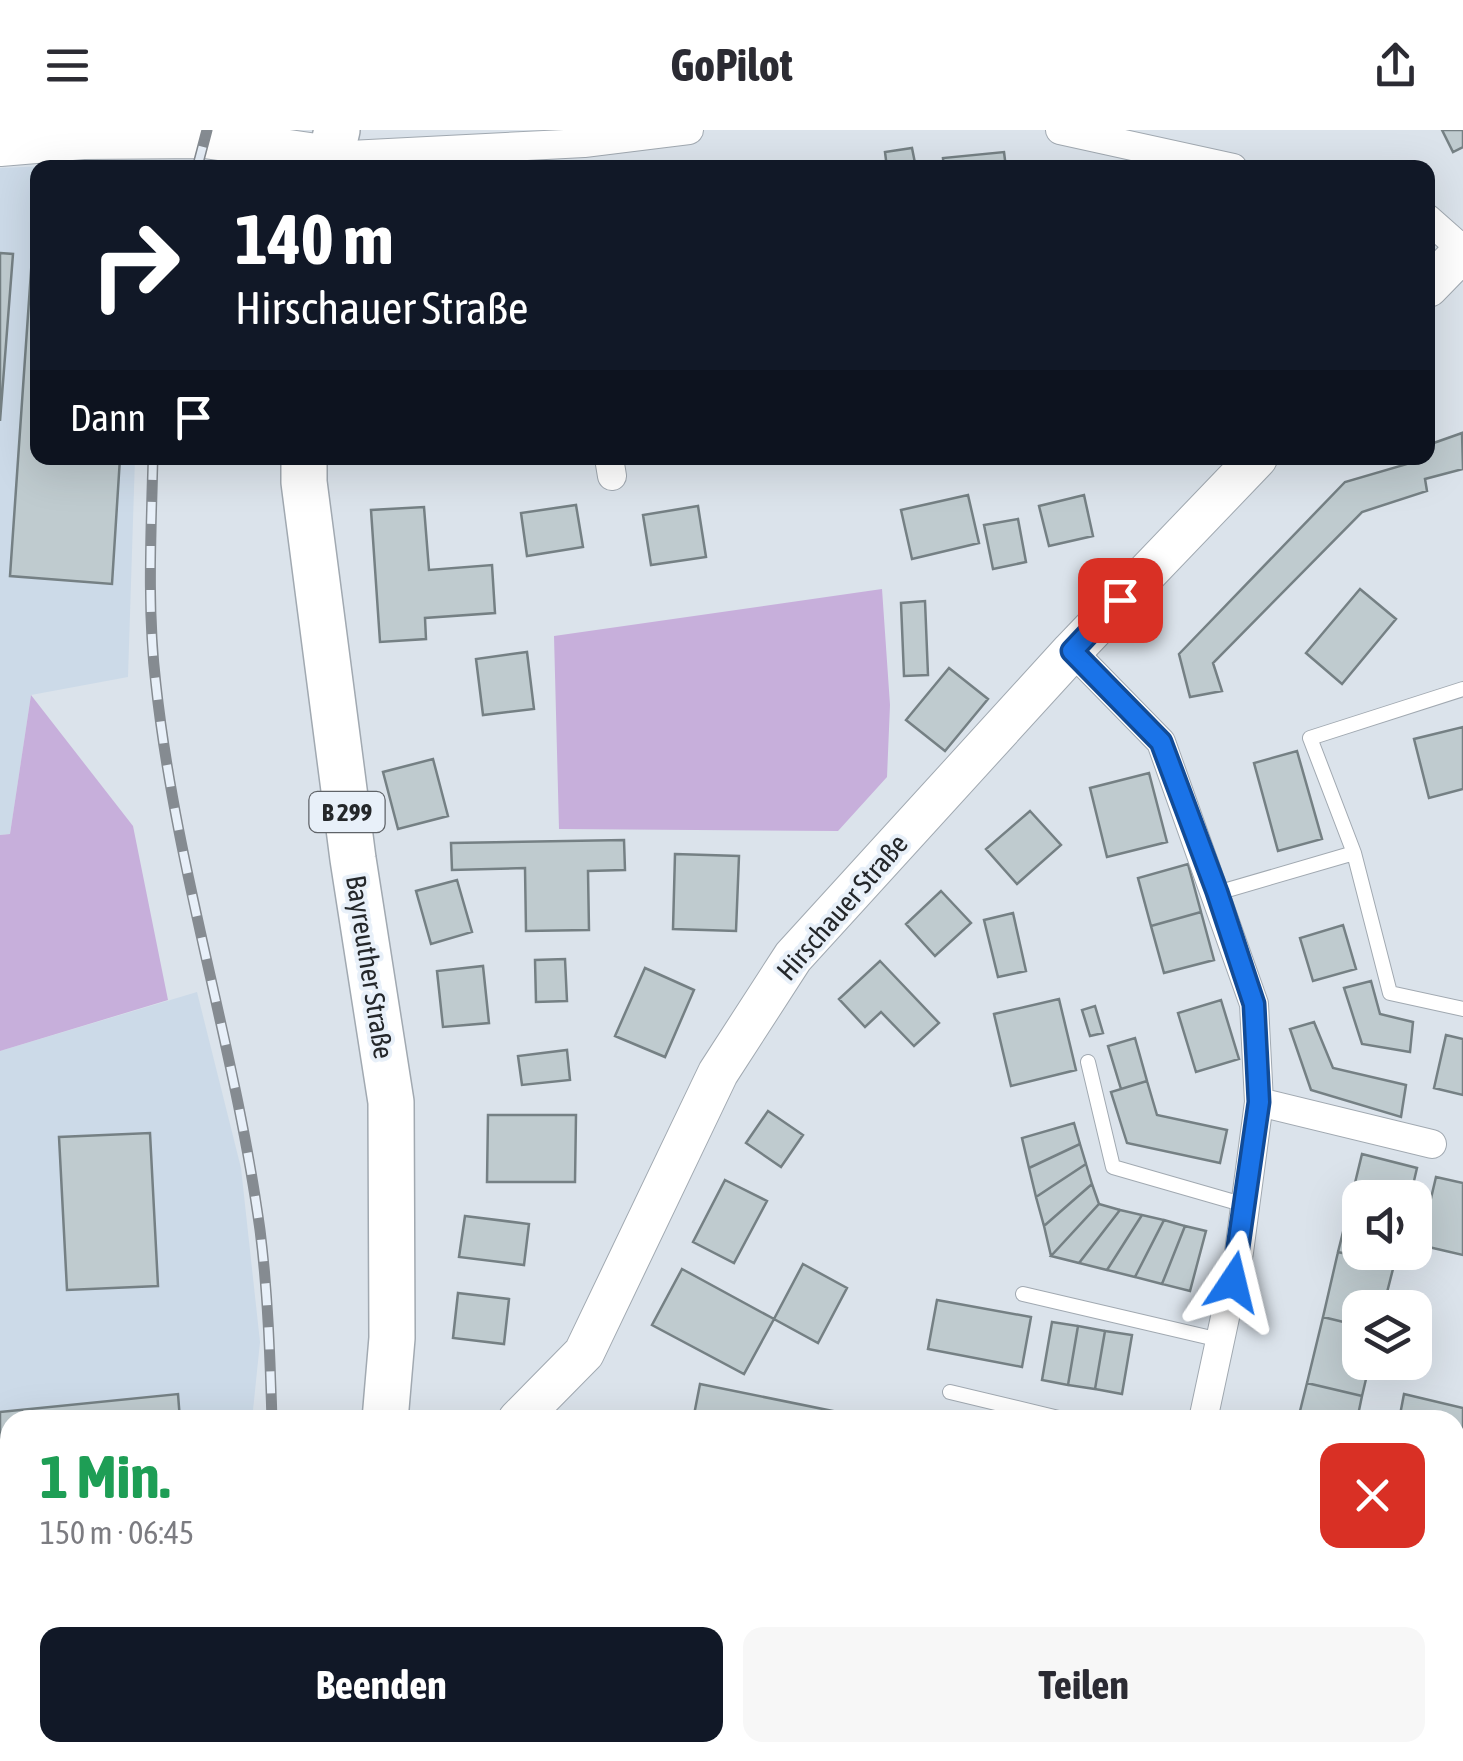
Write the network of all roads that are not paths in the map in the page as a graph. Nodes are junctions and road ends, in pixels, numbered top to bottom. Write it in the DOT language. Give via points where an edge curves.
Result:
graph roads {
  1 [pos="689,130"];
  2 [pos="1060,130"];
  3 [pos="87,134"];
  4 [pos="0,146"];
  5 [pos="332,151"];
  6 [pos="1118,154"];
  7 [pos="555,156"];
  8 [pos="1167,160"];
  9 [pos="1435,225"];
  10 [pos="1463,251"];
  11 [pos="1435,280"];
  12 [pos="304,465"];
  13 [pos="1250,465"];
  14 [pos="1072,651"];
  15 [pos="1463,689"];
  16 [pos="1354,853"];
  17 [pos="1217,892"];
  18 [pos="1463,1009"];
  19 [pos="1088,1062"];
  20 [pos="1259,1102"];
  21 [pos="1432,1144"];
  22 [pos="1246,1205"];
  23 [pos="1022,1294"];
  24 [pos="1220,1340"];
  25 [pos="950,1392"];
  26 [pos="386,1410"];
  27 [pos="528,1410"];
  28 [pos="1025,1410"];
  29 [pos="1205,1410"];
  1 -- 7 [label="street"];
  2 -- 6 [label="street"];
  3 -- 4 [label="street"];
  3 -- 5 [label="street"];
  5 -- 7 [label="street"];
  6 -- 8 [label="street"];
  9 -- 10 [label="street"];
  10 -- 11 [label="street"];
  12 -- 26 [label="main road, Bayreuther Straße / B 299" via="391,1102"];
  13 -- 14 [label="street, Hirschauer Straße"];
  14 -- 17 [label="street" via="1161,742"];
  14 -- 27 [label="street, Hirschauer Straße" via="793,957 718,1073 584,1353"];
  15 -- 16 [label="lane" via="1310,738"];
  16 -- 17 [label="lane"];
  16 -- 18 [label="lane" via="1390,993"];
  17 -- 20 [label="street" via="1254,1004"];
  19 -- 22 [label="lane" via="1113,1167"];
  20 -- 21 [label="street"];
  20 -- 22 [label="street"];
  22 -- 24 [label="street"];
  23 -- 24 [label="lane"];
  24 -- 29 [label="street"];
  25 -- 28 [label="lane"];
}
